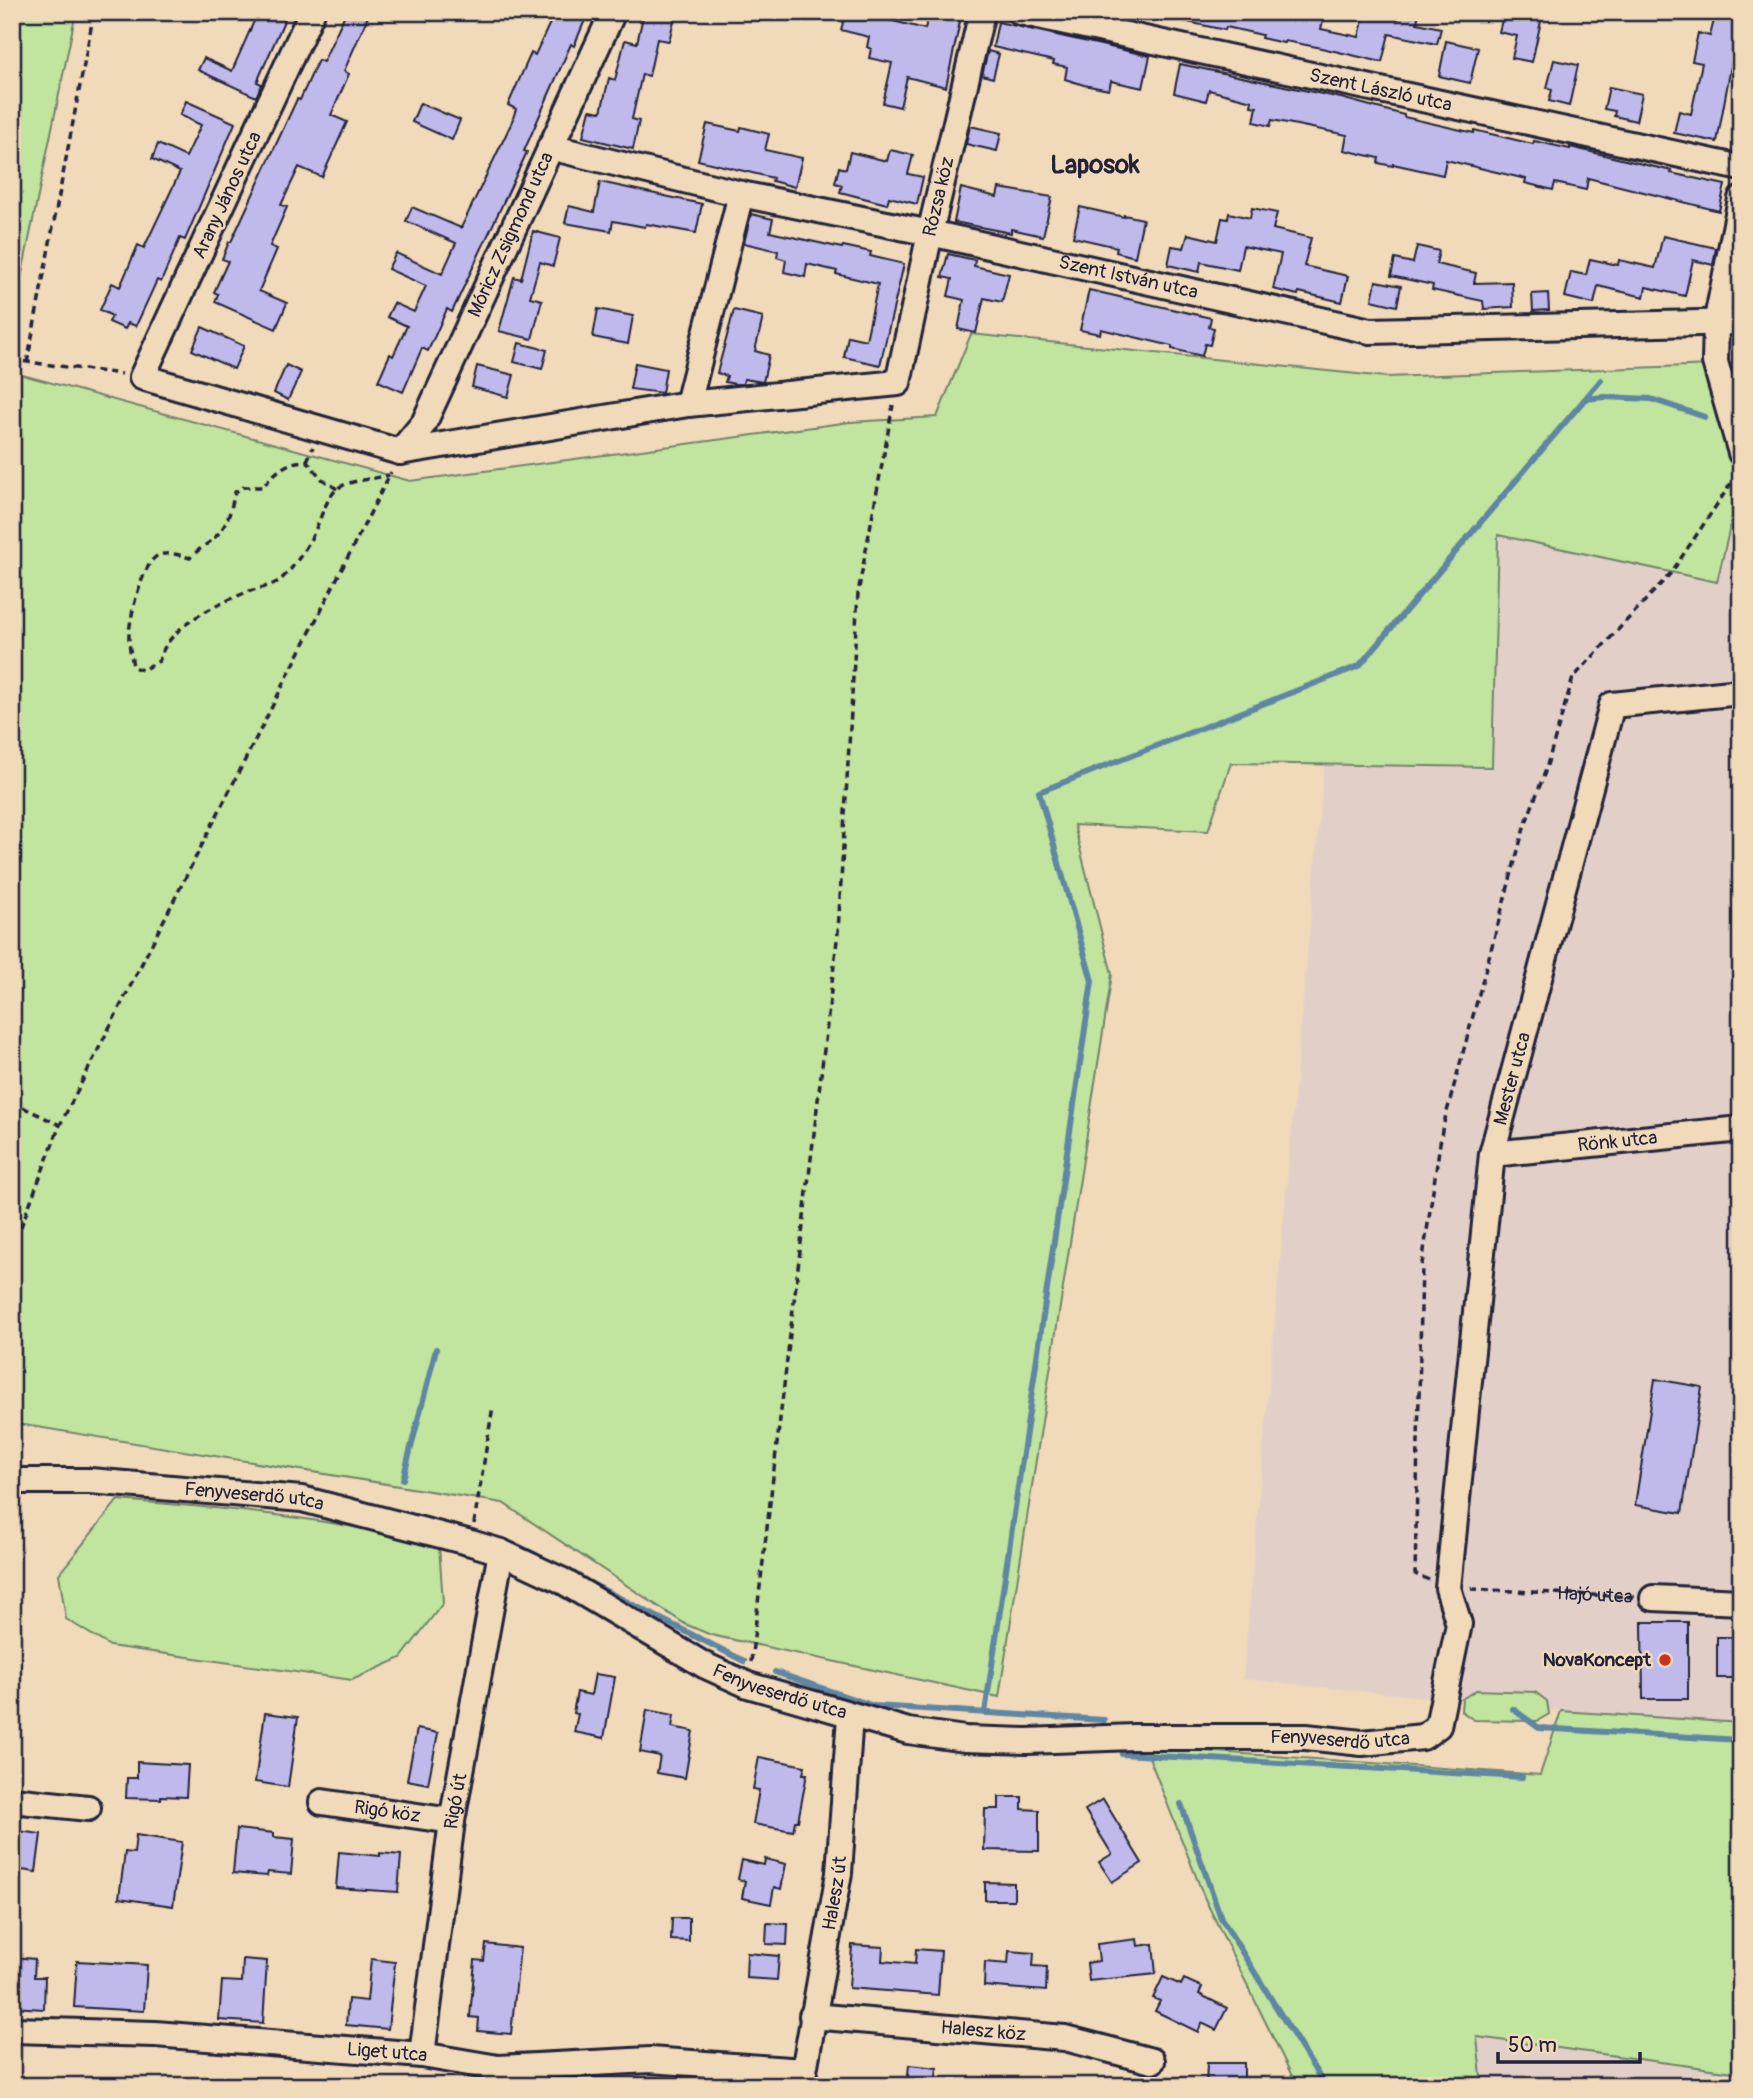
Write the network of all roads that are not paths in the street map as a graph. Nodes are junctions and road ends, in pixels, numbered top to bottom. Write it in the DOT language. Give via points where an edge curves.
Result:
graph roads {
  1 [pos="312,12"];
  2 [pos="613,12"];
  3 [pos="982,12"];
  4 [pos="1020,12"];
  5 [pos="550,147"];
  6 [pos="1741,168"];
  7 [pos="741,194"];
  8 [pos="1741,199"];
  9 [pos="930,233"];
  10 [pos="1741,322"];
  11 [pos="1716,324"];
  12 [pos="688,404"];
  13 [pos="400,452"];
  14 [pos="1741,453"];
  15 [pos="1741,692"];
  16 [pos="1741,1129"];
  17 [pos="1492,1154"];
  18 [pos="12,1481"];
  19 [pos="501,1552"];
  20 [pos="1448,1588"];
  21 [pos="1653,1598"];
  22 [pos="1741,1602"];
  23 [pos="850,1716"];
  24 [pos="12,1800"];
  25 [pos="322,1802"];
  26 [pos="88,1808"];
  27 [pos="452,1821"];
  28 [pos="812,2016"];
  29 [pos="12,2030"];
  30 [pos="422,2055"];
  31 [pos="1152,2061"];
  32 [pos="804,2071"];
  1 -- 13 [label="street, Arany János utca" via="142,377"];
  2 -- 5 [label="street, Móricz Zsigmond utca"];
  3 -- 9 [label="street, Rózsa köz"];
  4 -- 6 [label="street, Szent László utca"];
  5 -- 7 [label="street, Szent István utca"];
  5 -- 13 [label="street, Móricz Zsigmond utca" via="424,423"];
  7 -- 9 [label="street, Szent István utca"];
  7 -- 12 [label="street"];
  8 -- 11 [label="street"];
  9 -- 11 [label="street, Szent István utca" via="1370,331"];
  9 -- 12 [label="street, Rózsa köz" via="898,383"];
  10 -- 11 [label="street, Szent István utca"];
  11 -- 14 [label="street" via="1716,362"];
  12 -- 13 [label="street"];
  15 -- 17 [label="street, Mester utca" via="1612,705"];
  16 -- 17 [label="street, Rönk utca"];
  17 -- 20 [label="street, Mester utca"];
  18 -- 19 [label="street, Fenyveserdő utca" via="90,1481 302,1499"];
  19 -- 23 [label="street, Fenyveserdő utca" via="561,1580 682,1653 748,1685"];
  19 -- 27 [label="street, Rigó út"];
  20 -- 23 [label="street, Fenyveserdő utca" via="1459,1624 1438,1726 1423,1737 1362,1743 1306,1737 965,1739"];
  21 -- 22 [label="street, Hajó utca"];
  23 -- 28 [label="street, Halesz út" via="839,1873"];
  24 -- 26 [label="street"];
  25 -- 27 [label="street, Rigó köz"];
  27 -- 30 [label="street, Rigó út"];
  28 -- 31 [label="street, Halesz köz" via="1065,2038"];
  28 -- 32 [label="street, Halesz út"];
  29 -- 30 [label="street, Liget utca" via="155,2034"];
  30 -- 32 [label="street, Liget utca" via="498,2068 650,2060"];
}
